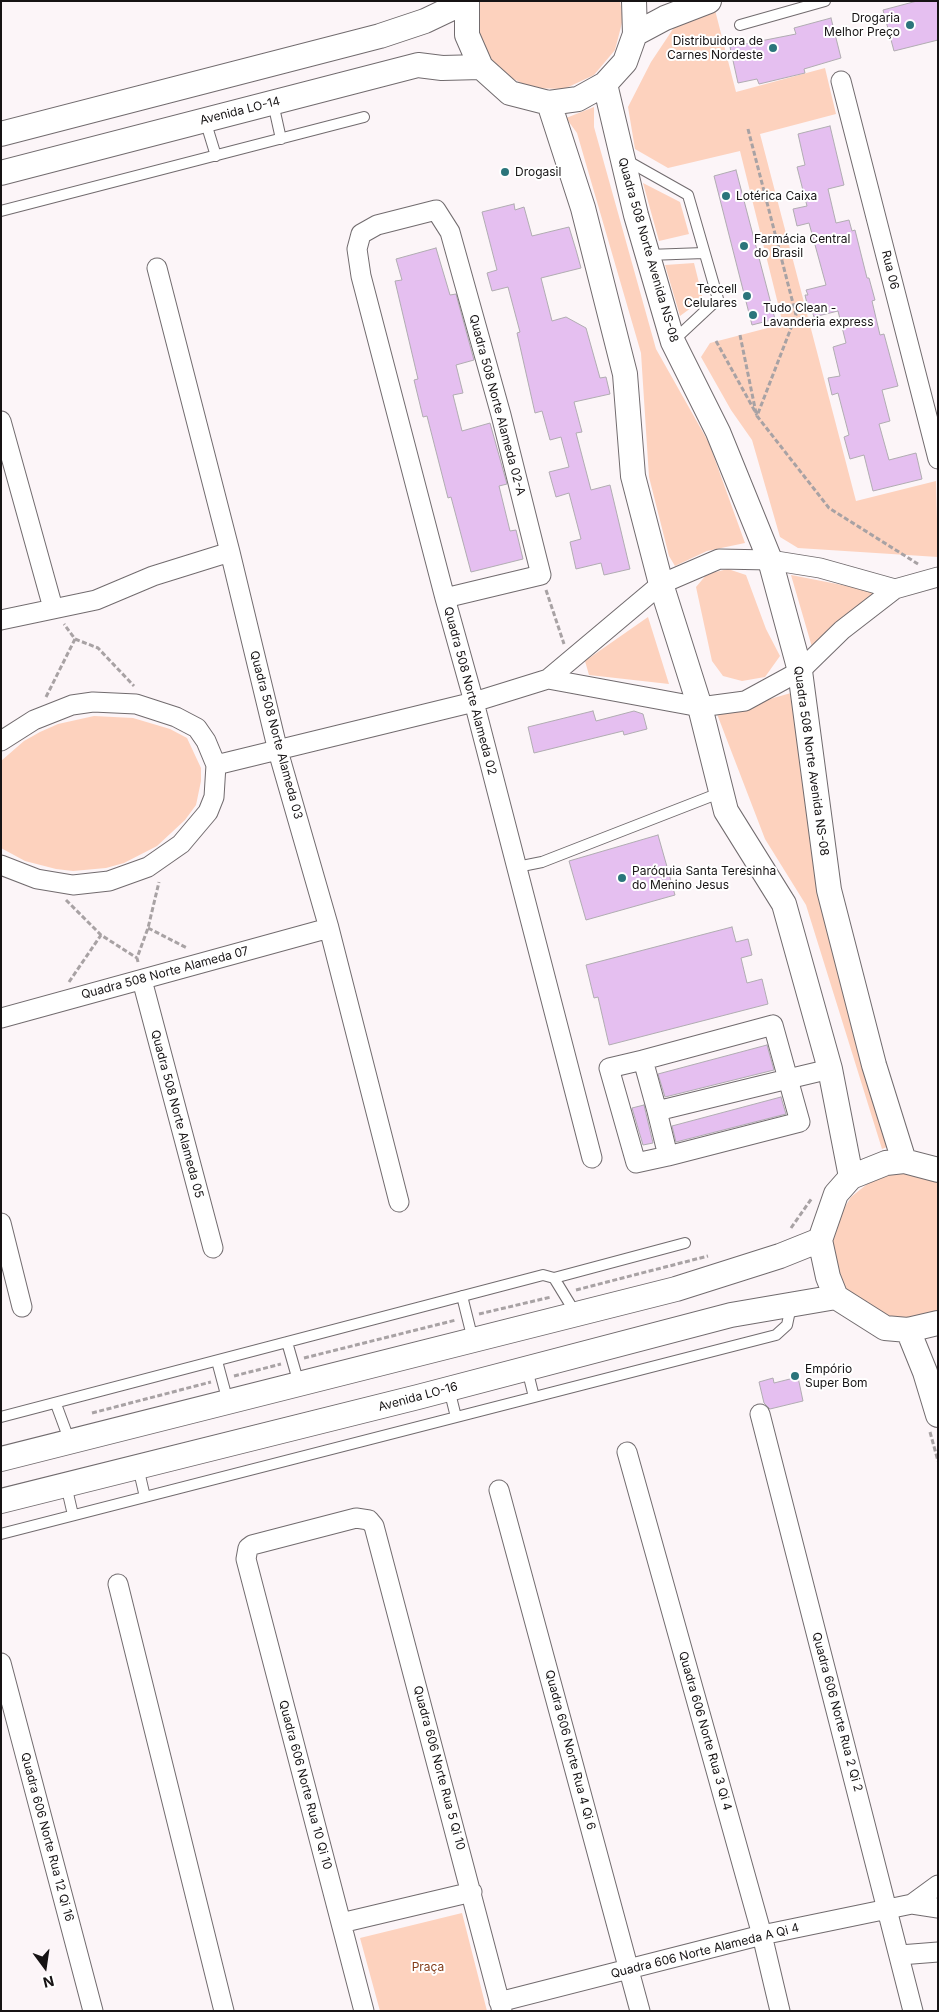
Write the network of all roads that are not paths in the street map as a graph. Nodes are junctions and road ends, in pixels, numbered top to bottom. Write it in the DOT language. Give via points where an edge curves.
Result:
graph roads {
  1 [pos="467,1"];
  2 [pos="634,1"];
  3 [pos="709,1"];
  4 [pos="825,1"];
  5 [pos="740,25"];
  6 [pos="635,34"];
  7 [pos="481,67"];
  8 [pos="841,81"];
  9 [pos="605,84"];
  10 [pos="273,103"];
  11 [pos="549,103"];
  12 [pos="364,117"];
  13 [pos="205,120"];
  14 [pos="1,134"];
  15 [pos="281,139"];
  16 [pos="216,156"];
  17 [pos="622,158"];
  18 [pos="1,173"];
  19 [pos="1,211"];
  20 [pos="368,229"];
  21 [pos="704,253"];
  22 [pos="648,255"];
  23 [pos="157,268"];
  24 [pos="673,342"];
  25 [pos="1,421"];
  26 [pos="938,459"];
  27 [pos="230,552"];
  28 [pos="770,560"];
  29 [pos="938,577"];
  30 [pos="661,584"];
  31 [pos="895,589"];
  32 [pos="445,598"];
  33 [pos="52,608"];
  34 [pos="1,620"];
  35 [pos="800,671"];
  36 [pos="548,679"];
  37 [pos="474,702"];
  38 [pos="700,707"];
  39 [pos="1,741"];
  40 [pos="278,751"];
  41 [pos="216,765"];
  42 [pos="722,792"];
  43 [pos="1,865"];
  44 [pos="517,867"];
  45 [pos="329,928"];
  46 [pos="142,980"];
  47 [pos="1,1018"];
  48 [pos="643,1060"];
  49 [pos="830,1069"];
  50 [pos="788,1079"];
  51 [pos="658,1112"];
  52 [pos="668,1156"];
  53 [pos="592,1158"];
  54 [pos="904,1161"];
  55 [pos="938,1170"];
  56 [pos="851,1177"];
  57 [pos="399,1202"];
  58 [pos="1,1223"];
  59 [pos="820,1240"];
  60 [pos="684,1243"];
  61 [pos="213,1248"];
  62 [pos="554,1278"];
  63 [pos="462,1296"];
  64 [pos="836,1297"];
  65 [pos="791,1303"];
  66 [pos="22,1307"];
  67 [pos="576,1315"];
  68 [pos="938,1323"];
  69 [pos="908,1330"];
  70 [pos="473,1340"];
  71 [pos="287,1342"];
  72 [pos="217,1360"];
  73 [pos="526,1368"];
  74 [pos="298,1384"];
  75 [pos="449,1389"];
  76 [pos="534,1397"];
  77 [pos="228,1402"];
  78 [pos="56,1404"];
  79 [pos="760,1414"];
  80 [pos="1,1417"];
  81 [pos="456,1417"];
  82 [pos="933,1419"];
  83 [pos="71,1442"];
  84 [pos="627,1452"];
  85 [pos="1,1459"];
  86 [pos="138,1467"];
  87 [pos="66,1485"];
  88 [pos="499,1490"];
  89 [pos="145,1497"];
  90 [pos="1,1501"];
  91 [pos="73,1515"];
  92 [pos="1,1534"];
  93 [pos="246,1560"];
  94 [pos="118,1584"];
  95 [pos="1,1663"];
  96 [pos="938,1885"];
  97 [pos="472,1892"];
  98 [pos="912,1904"];
  99 [pos="888,1908"];
  100 [pos="938,1908"];
  101 [pos="341,1923"];
  102 [pos="762,1935"];
  103 [pos="938,1952"];
  104 [pos="900,1955"];
  105 [pos="630,1969"];
  106 [pos="500,2006"];
  107 [pos="93,2011"];
  108 [pos="224,2011"];
  109 [pos="364,2011"];
  110 [pos="640,2011"];
  111 [pos="780,2011"];
  112 [pos="914,2011"];
  1 -- 7 [label="street" via="467,35"];
  1 -- 14 [label="street" via="425,21 380,36"];
  2 -- 6 [label="street"];
  3 -- 6 [label="street"];
  4 -- 5 [label="lane"];
  6 -- 9 [label="street" via="624,62"];
  7 -- 10 [label="street, Avenida LO-14" via="418,65"];
  7 -- 11 [label="street" via="510,93"];
  8 -- 26 [label="street, Rua 06"];
  9 -- 11 [label="street" via="578,99"];
  9 -- 17 [label="street, Quadra 508 Norte Avenida NS-08"];
  10 -- 13 [label="street, Avenida LO-14"];
  10 -- 15 [label="lane"];
  11 -- 30 [label="street" via="583,208 625,374 633,476"];
  12 -- 15 [label="lane"];
  13 -- 16 [label="lane"];
  13 -- 18 [label="street, Avenida LO-14"];
  15 -- 16 [label="lane"];
  16 -- 19 [label="lane"];
  17 -- 21 [label="lane" via="688,196"];
  17 -- 22 [label="street, Quadra 508 Norte Avenida NS-08"];
  20 -- 32 [label="street, Quadra 508 Norte Alameda 02" via="358,240 361,276"];
  20 -- 32 [label="street, Quadra 508 Norte Alameda 02-A" via="436,210 450,232 501,415 540,576"];
  21 -- 22 [label="lane"];
  21 -- 24 [label="lane" via="718,299"];
  22 -- 24 [label="street, Quadra 508 Norte Avenida NS-08"];
  23 -- 27 [label="street, Quadra 508 Norte Alameda 03"];
  24 -- 28 [label="street, Quadra 508 Norte Avenida NS-08" via="718,432"];
  25 -- 33 [label="street"];
  27 -- 33 [label="street" via="153,576 96,600"];
  27 -- 40 [label="street, Quadra 508 Norte Alameda 03"];
  28 -- 30 [label="street" via="719,559"];
  28 -- 31 [label="street" via="820,568"];
  28 -- 35 [label="street, Quadra 508 Norte Avenida NS-08"];
  29 -- 31 [label="street"];
  30 -- 36 [label="street"];
  30 -- 38 [label="street"];
  31 -- 35 [label="street" via="842,630"];
  32 -- 37 [label="street, Quadra 508 Norte Alameda 02"];
  33 -- 34 [label="street"];
  35 -- 38 [label="street" via="745,701"];
  35 -- 54 [label="street, Quadra 508 Norte Avenida NS-08" via="829,890 874,1065"];
  36 -- 37 [label="street"];
  36 -- 38 [label="street"];
  37 -- 40 [label="street"];
  37 -- 44 [label="street, Quadra 508 Norte Alameda 02"];
  38 -- 42 [label="street"];
  39 -- 41 [label="street" via="34,720 72,705 122,702 154,709 197,728 206,740"];
  40 -- 41 [label="street"];
  40 -- 45 [label="street, Quadra 508 Norte Alameda 03"];
  41 -- 43 [label="street" via="214,796 208,812 181,844 165,857 128,876 73,885 20,874"];
  42 -- 44 [label="lane" via="542,862"];
  42 -- 49 [label="street" via="726,811 784,904"];
  44 -- 53 [label="street, Quadra 508 Norte Alameda 02"];
  45 -- 46 [label="street, Quadra 508 Norte Alameda 07"];
  45 -- 57 [label="street, Quadra 508 Norte Alameda 03"];
  46 -- 47 [label="street, Quadra 508 Norte Alameda 07"];
  46 -- 61 [label="street, Quadra 508 Norte Alameda 05"];
  48 -- 50 [label="street" via="773,1025"];
  48 -- 51 [label="street"];
  48 -- 52 [label="street" via="609,1068 636,1163"];
  49 -- 50 [label="street"];
  49 -- 56 [label="street"];
  50 -- 51 [label="street"];
  50 -- 52 [label="street" via="800,1122"];
  51 -- 52 [label="street"];
  54 -- 55 [label="street"];
  54 -- 56 [label="street" via="886,1163"];
  56 -- 59 [label="street" via="836,1194"];
  58 -- 66 [label="street"];
  59 -- 64 [label="street"];
  59 -- 67 [label="street" via="676,1289"];
  60 -- 62 [label="lane"];
  62 -- 63 [label="lane" via="543,1275"];
  62 -- 67 [label="lane"];
  63 -- 70 [label="lane"];
  63 -- 71 [label="lane"];
  64 -- 65 [label="street, Avenida LO-16"];
  64 -- 69 [label="street" via="885,1328"];
  65 -- 73 [label="street, Avenida LO-16" via="731,1314"];
  65 -- 76 [label="lane" via="787,1325 776,1335"];
  67 -- 70 [label="street"];
  68 -- 69 [label="street"];
  69 -- 82 [label="street" via="925,1372"];
  70 -- 74 [label="street"];
  71 -- 72 [label="lane"];
  71 -- 74 [label="lane"];
  72 -- 77 [label="lane"];
  72 -- 78 [label="lane"];
  73 -- 75 [label="street, Avenida LO-16"];
  73 -- 76 [label="lane"];
  74 -- 77 [label="street"];
  75 -- 81 [label="lane"];
  75 -- 86 [label="street, Avenida LO-16"];
  76 -- 81 [label="lane"];
  77 -- 83 [label="street"];
  78 -- 80 [label="lane"];
  78 -- 83 [label="lane"];
  79 -- 99 [label="street, Quadra 606 Norte Rua 2 Qi 2"];
  81 -- 89 [label="lane"];
  83 -- 85 [label="street"];
  84 -- 102 [label="street, Quadra 606 Norte Rua 3 Qi 4"];
  86 -- 87 [label="street, Avenida LO-16"];
  86 -- 89 [label="lane"];
  87 -- 90 [label="street, Avenida LO-16"];
  87 -- 91 [label="lane"];
  88 -- 105 [label="street, Quadra 606 Norte Rua 4 Qi 6"];
  89 -- 91 [label="lane"];
  91 -- 92 [label="lane"];
  93 -- 97 [label="street, Quadra 606 Norte Rua 5 Qi 10" via="248,1548 356,1518 369,1520 374,1526"];
  93 -- 101 [label="street, Quadra 606 Norte Rua 10 Qi 10"];
  94 -- 108 [label="street"];
  95 -- 107 [label="street, Quadra 606 Norte Rua 12 Qi 16"];
  96 -- 98 [label="street"];
  97 -- 101 [label="street"];
  97 -- 106 [label="street, Quadra 606 Norte Rua 5 Qi 10"];
  98 -- 99 [label="street, Quadra 606 Norte Alameda A Qi 4"];
  98 -- 100 [label="street"];
  99 -- 102 [label="street, Quadra 606 Norte Alameda A Qi 4"];
  99 -- 104 [label="street, Quadra 606 Norte Rua 2 Qi 2"];
  101 -- 109 [label="street, Quadra 606 Norte Rua 10 Qi 10"];
  102 -- 105 [label="street, Quadra 606 Norte Alameda A Qi 4"];
  102 -- 111 [label="street, Quadra 606 Norte Rua 3 Qi 4"];
  103 -- 104 [label="street"];
  104 -- 112 [label="street, Quadra 606 Norte Rua 2 Qi 2"];
  105 -- 106 [label="street, Quadra 606 Norte Alameda A Qi 4"];
  105 -- 110 [label="street, Quadra 606 Norte Rua 4 Qi 6"];
}
